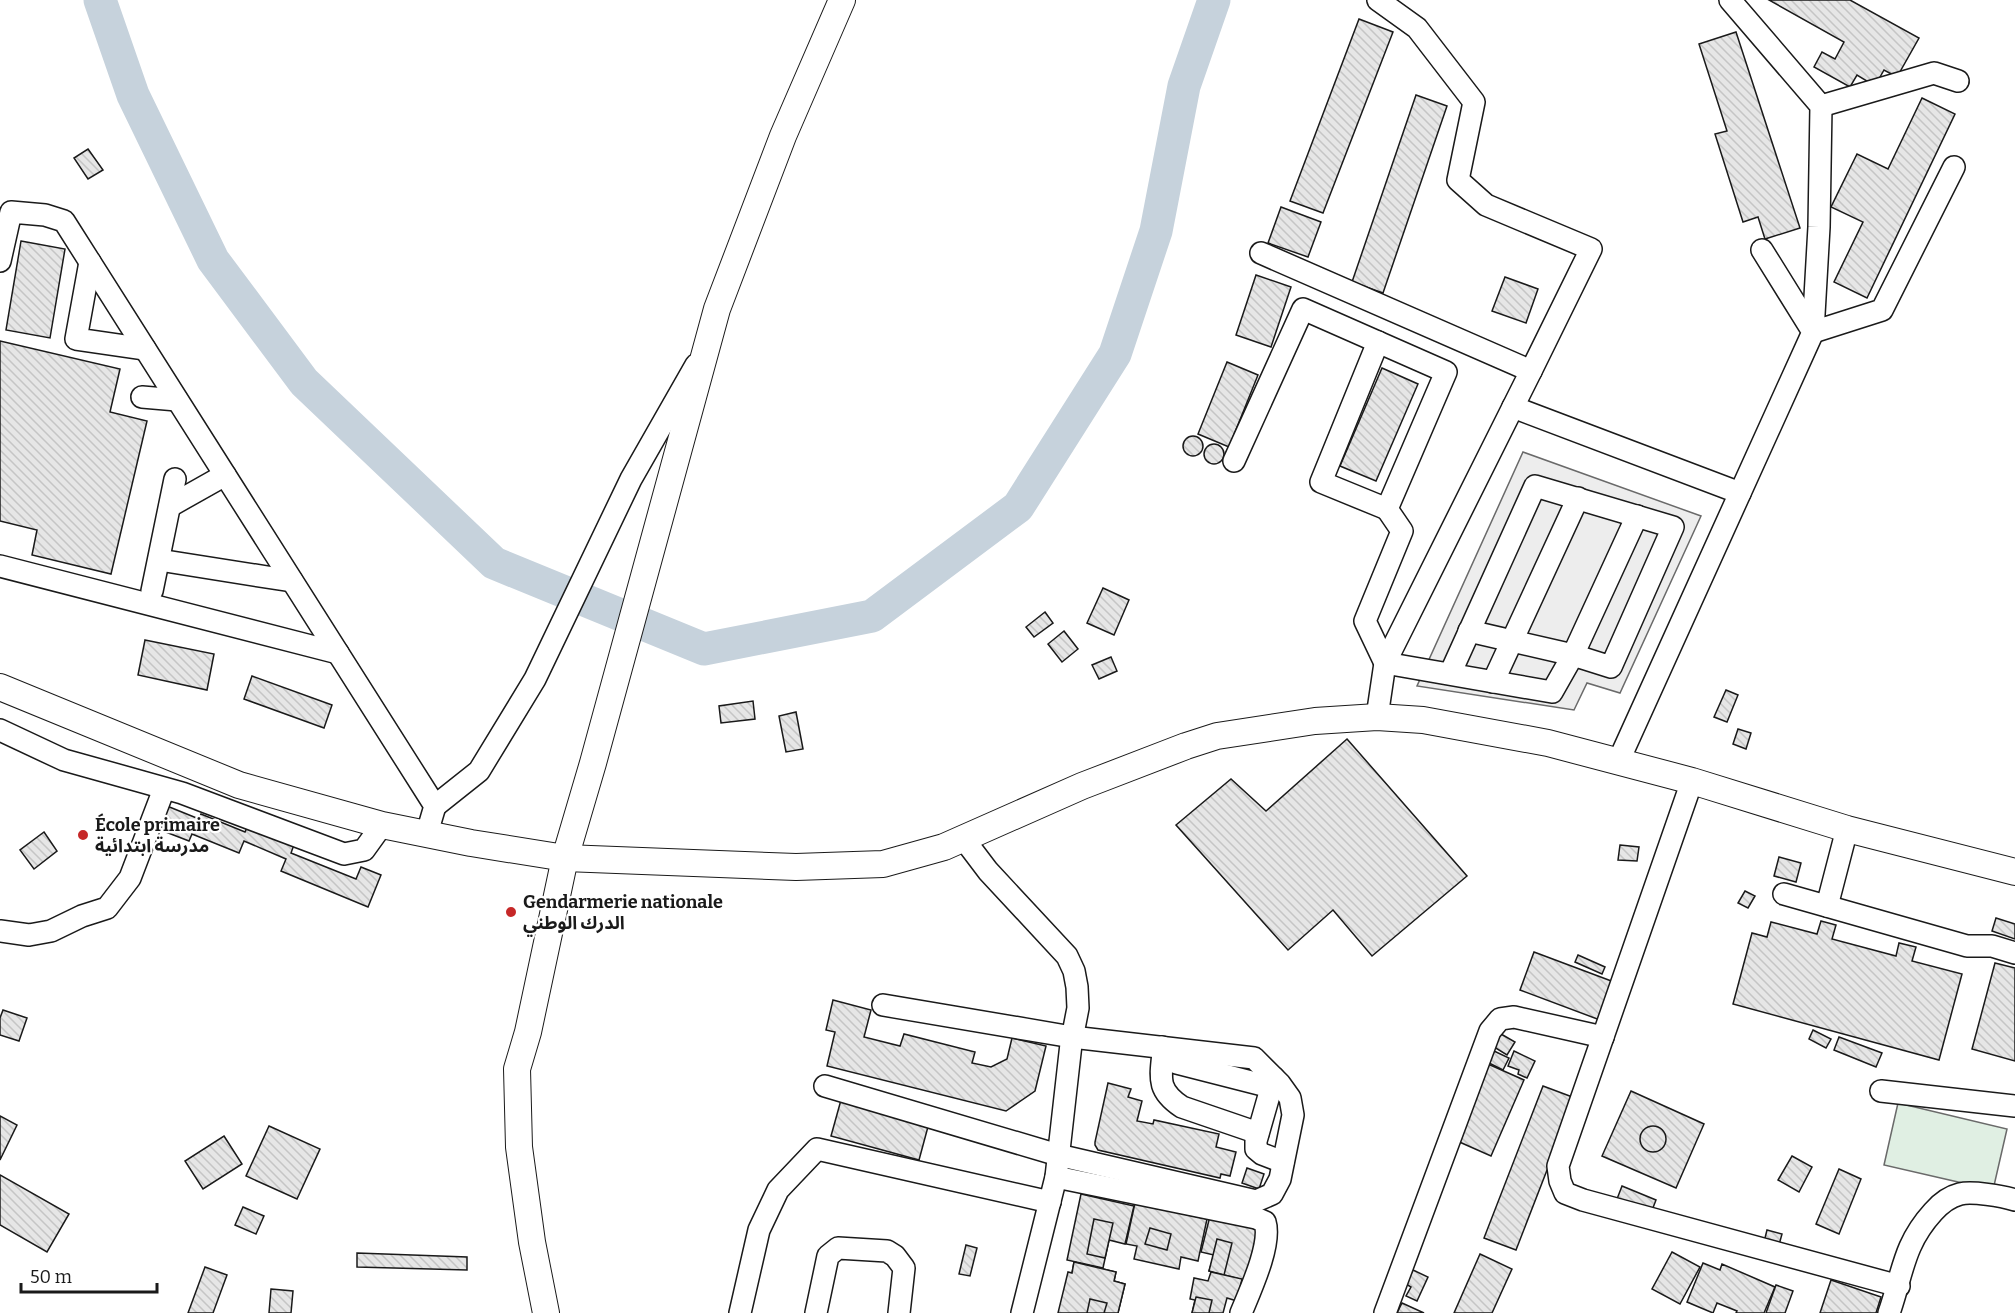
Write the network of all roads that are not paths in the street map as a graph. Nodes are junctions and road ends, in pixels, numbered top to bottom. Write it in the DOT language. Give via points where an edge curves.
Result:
graph roads {
  1 [pos="842,0"];
  2 [pos="1378,0"];
  3 [pos="1730,0"];
  4 [pos="1958,81"];
  5 [pos="1821,106"];
  6 [pos="1954,167"];
  7 [pos="1762,250"];
  8 [pos="1262,253"];
  9 [pos="0,261"];
  10 [pos="90,262"];
  11 [pos="1813,332"];
  12 [pos="1378,342"];
  13 [pos="707,346"];
  14 [pos="145,349"];
  15 [pos="1531,371"];
  16 [pos="142,397"];
  17 [pos="177,400"];
  18 [pos="1513,407"];
  19 [pos="1234,461"];
  20 [pos="225,475"];
  21 [pos="175,479"];
  22 [pos="1740,493"];
  23 [pos="1578,498"];
  24 [pos="170,506"];
  25 [pos="1387,509"];
  26 [pos="1637,516"];
  27 [pos="159,560"];
  28 [pos="0,566"];
  29 [pos="292,581"];
  30 [pos="152,591"];
  31 [pos="1469,631"];
  32 [pos="1512,641"];
  33 [pos="338,653"];
  34 [pos="1573,655"];
  35 [pos="1384,663"];
  36 [pos="1450,674"];
  37 [pos="1493,682"];
  38 [pos="0,687"];
  39 [pos="1377,717"];
  40 [pos="0,730"];
  41 [pos="1619,760"];
  42 [pos="1692,781"];
  43 [pos="164,789"];
  44 [pos="435,806"];
  45 [pos="381,825"];
  46 [pos="1847,829"];
  47 [pos="427,833"];
  48 [pos="963,838"];
  49 [pos="565,858"];
  50 [pos="2015,872"];
  51 [pos="1784,894"];
  52 [pos="1827,906"];
  53 [pos="0,932"];
  54 [pos="2015,953"];
  55 [pos="882,1005"];
  56 [pos="1072,1036"];
  57 [pos="1603,1037"];
  58 [pos="1163,1050"];
  59 [pos="1272,1083"];
  60 [pos="825,1086"];
  61 [pos="1881,1091"];
  62 [pos="2015,1106"];
  63 [pos="1258,1133"];
  64 [pos="1058,1155"];
  65 [pos="1283,1162"];
  66 [pos="1056,1177"];
  67 [pos="2015,1200"];
  68 [pos="1050,1202"];
  69 [pos="1899,1286"];
  70 [pos="546,1313"];
  71 [pos="740,1313"];
  72 [pos="816,1313"];
  73 [pos="898,1313"];
  74 [pos="1022,1313"];
  75 [pos="1241,1313"];
  76 [pos="1385,1313"];
  77 [pos="1889,1313"];
  1 -- 13 [label="main road" via="749,222"];
  2 -- 15 [label="street" via="1417,28 1474,102 1458,180 1486,204 1591,249"];
  3 -- 5 [label="street"];
  4 -- 5 [label="street" via="1934,73"];
  5 -- 11 [label="street"];
  6 -- 11 [label="street" via="1882,310"];
  7 -- 11 [label="street"];
  8 -- 15 [label="street"];
  9 -- 10 [label="street" via="11,212 64,221"];
  10 -- 14 [label="street"];
  10 -- 14 [label="street" via="76,339"];
  11 -- 22 [label="street"];
  12 -- 19 [label="street" via="1303,309"];
  12 -- 25 [label="street" via="1321,482"];
  12 -- 25 [label="street" via="1446,372"];
  13 -- 44 [label="street" via="631,479 535,679 479,771"];
  13 -- 49 [label="main road"];
  14 -- 17 [label="street"];
  15 -- 18 [label="street"];
  16 -- 17 [label="street"];
  17 -- 20 [label="street"];
  18 -- 22 [label="street"];
  18 -- 35 [label="street"];
  20 -- 24 [label="street"];
  20 -- 29 [label="street"];
  21 -- 24 [label="street"];
  22 -- 41 [label="street"];
  23 -- 26 [label="street"];
  23 -- 31 [label="street" via="1535,486"];
  23 -- 32 [label="street"];
  24 -- 27 [label="street"];
  25 -- 35 [label="street" via="1402,531 1365,621"];
  26 -- 34 [label="street"];
  26 -- 34 [label="street" via="1673,527 1611,667"];
  27 -- 29 [label="street"];
  27 -- 30 [label="street"];
  28 -- 33 [label="street"];
  29 -- 33 [label="street"];
  31 -- 32 [label="street"];
  31 -- 36 [label="street"];
  32 -- 34 [label="street"];
  32 -- 37 [label="street"];
  33 -- 44 [label="street"];
  34 -- 37 [label="street" via="1552,692"];
  35 -- 36 [label="street"];
  35 -- 39 [label="street"];
  36 -- 37 [label="street"];
  38 -- 45 [label="main road" via="239,785"];
  39 -- 41 [label="main road" via="1423,720"];
  39 -- 48 [label="main road" via="1315,721 1217,736 1082,786"];
  40 -- 43 [label="street" via="64,760"];
  41 -- 42 [label="main road"];
  42 -- 46 [label="main road"];
  42 -- 57 [label="street"];
  43 -- 45 [label="street" via="344,854 364,850"];
  43 -- 53 [label="street" via="130,878 107,908 51,931 29,935"];
  44 -- 47 [label="street"];
  45 -- 47 [label="main road"];
  46 -- 50 [label="main road"];
  46 -- 52 [label="street"];
  47 -- 49 [label="main road"];
  48 -- 49 [label="main road" via="884,864 796,867"];
  48 -- 56 [label="street" via="988,871 1067,956 1077,987 1078,1008"];
  49 -- 70 [label="main road" via="517,1069 519,1147"];
  51 -- 52 [label="street"];
  52 -- 54 [label="street" via="1967,946 1992,946"];
  55 -- 56 [label="street"];
  56 -- 58 [label="street"];
  56 -- 64 [label="street"];
  57 -- 69 [label="street" via="1558,1166 1565,1192"];
  57 -- 76 [label="street" via="1514,1017 1500,1019 1490,1031"];
  58 -- 59 [label="street" via="1168,1059 1177,1063"];
  58 -- 63 [label="street" via="1160,1078 1171,1100"];
  59 -- 63 [label="street"];
  59 -- 65 [label="street" via="1290,1098 1293,1115"];
  60 -- 64 [label="street"];
  61 -- 62 [label="street"];
  63 -- 65 [label="street" via="1256,1149"];
  64 -- 65 [label="street" via="1256,1201 1272,1194"];
  64 -- 66 [label="street"];
  66 -- 68 [label="street"];
  66 -- 75 [label="street" via="1265,1222 1268,1229 1262,1260"];
  67 -- 69 [label="street" via="1960,1194 1942,1202 1911,1242"];
  68 -- 71 [label="street" via="817,1149 778,1190 759,1230"];
  68 -- 74 [label="street"];
  69 -- 77 [label="street"];
  72 -- 73 [label="street" via="828,1256 838,1248 849,1248 887,1251 895,1256 904,1268"];
}
